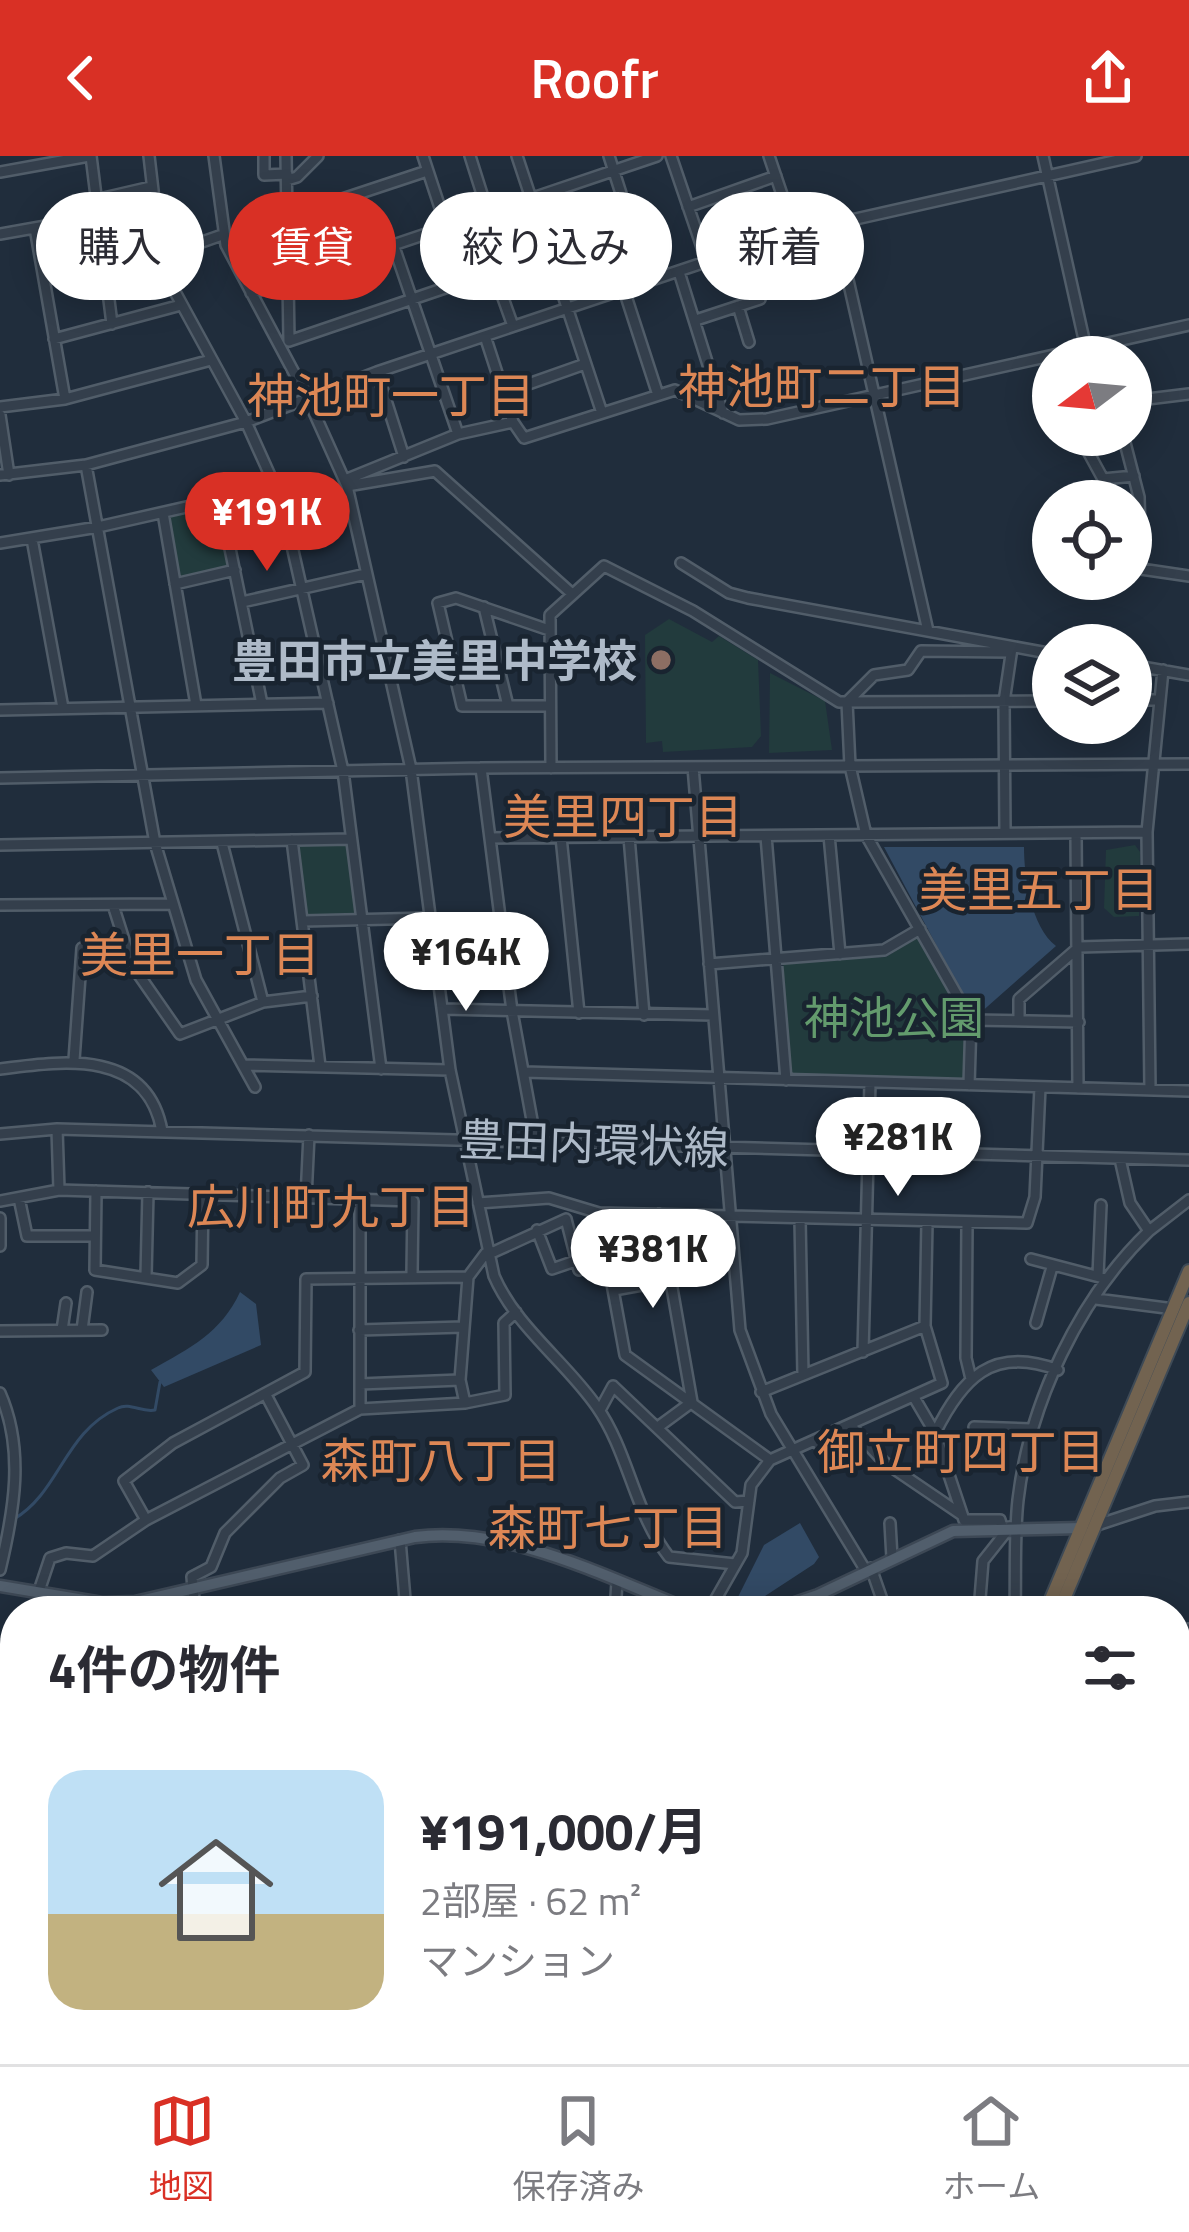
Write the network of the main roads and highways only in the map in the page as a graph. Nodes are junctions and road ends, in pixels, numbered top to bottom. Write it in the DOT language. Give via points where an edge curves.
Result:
graph roads {
  1 [pos="1189,1271"];
  2 [pos="1184,1309"];
  3 [pos="1088,1528"];
  4 [pos="0,1586"];
  5 [pos="66,1596"];
  6 [pos="158,1596"];
  7 [pos="654,1596"];
  8 [pos="806,1596"];
  9 [pos="1054,1596"];
  10 [pos="1064,1596"];
  1 -- 2 [label="highway"];
  2 -- 3 [label="highway"];
  3 -- 8 [label="main road" via="953,1531"];
  3 -- 9 [label="highway"];
  3 -- 10 [label="highway"];
  4 -- 5 [label="main road"];
  6 -- 7 [label="main road" via="457,1534"];
}
